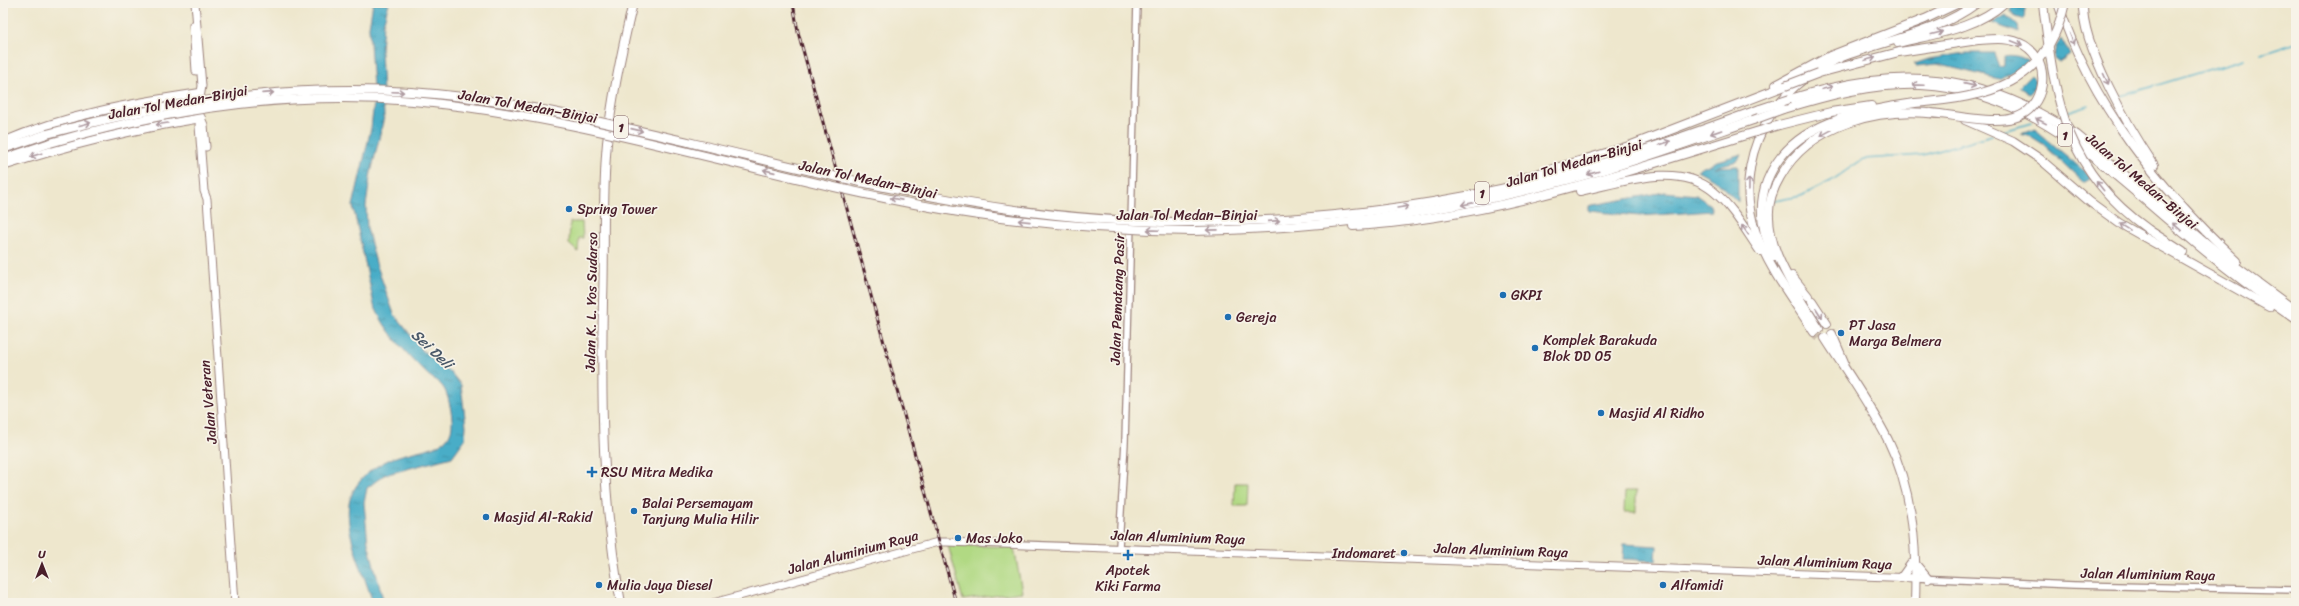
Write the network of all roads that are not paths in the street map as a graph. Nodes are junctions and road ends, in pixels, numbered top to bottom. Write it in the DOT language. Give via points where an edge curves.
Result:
graph roads {
  1 [pos="191,3"];
  2 [pos="195,3"];
  3 [pos="627,3"];
  4 [pos="633,3"];
  5 [pos="1137,3"];
  6 [pos="1959,3"];
  7 [pos="1977,3"];
  8 [pos="2004,3"];
  9 [pos="2058,3"];
  10 [pos="2065,3"];
  11 [pos="2083,3"];
  12 [pos="2044,7"];
  13 [pos="1819,71"];
  14 [pos="1785,83"];
  15 [pos="200,93"];
  16 [pos="1915,103"];
  17 [pos="1931,113"];
  18 [pos="201,118"];
  19 [pos="3,142"];
  20 [pos="3,149"];
  21 [pos="3,159"];
  22 [pos="3,166"];
  23 [pos="1462,197"];
  24 [pos="1766,204"];
  25 [pos="1502,205"];
  26 [pos="2186,210"];
  27 [pos="1192,226"];
  28 [pos="1229,230"];
  29 [pos="1771,232"];
  30 [pos="1784,285"];
  31 [pos="1798,296"];
  32 [pos="2269,307"];
  33 [pos="2293,309"];
  34 [pos="2296,320"];
  35 [pos="2296,323"];
  36 [pos="1827,324"];
  37 [pos="604,476"];
  38 [pos="1119,547"];
  39 [pos="1914,565"];
  40 [pos="1901,578"];
  41 [pos="1914,578"];
  42 [pos="1928,579"];
  43 [pos="2296,590"];
  44 [pos="235,603"];
  45 [pos="616,603"];
  46 [pos="621,603"];
  47 [pos="713,603"];
  48 [pos="1911,603"];
  49 [pos="1916,603"];
  1 -- 15 [label="main road, Jalan Veteran" via="196,81"];
  2 -- 15 [label="main road, Jalan Veteran" via="202,86"];
  3 -- 37 [label="highway, Jalan K. L. Yos Sudarso" via="608,96 601,165 598,364"];
  4 -- 37 [label="highway, Jalan K. L. Yos Sudarso" via="613,97 607,145 603,344"];
  5 -- 38 [label="street, Jalan Pematang Pasir" via="1125,442"];
  6 -- 14 [label="highway" via="1830,56"];
  7 -- 13 [label="highway" via="1944,22 1849,54"];
  13 -- 8 [label="highway, one-way" via="1855,55 1966,25 1990,14"];
  9 -- 26 [label="highway, 1, one-way" via="2083,65 2108,110 2137,152"];
  10 -- 16 [label="highway, bridge" via="2047,50 2016,81 1979,96"];
  11 -- 26 [label="highway, one-way" via="2083,20 2088,39 2118,105 2145,152"];
  32 -- 12 [label="highway, one-way, bridge" via="2149,230 2109,196 2094,178 2076,150 2064,122"];
  13 -- 14 [label="highway, bridge"];
  13 -- 17 [label="highway, one-way, bridge" via="1899,52 1978,40 2008,40 2019,43 2029,50 2039,64 2043,78 2042,89 2035,103 2023,114 2007,119"];
  30 -- 13 [label="highway, one-way" via="1753,224 1749,197 1750,169 1758,138 1776,105 1801,80"];
  14 -- 23 [label="highway" via="1629,146"];
  15 -- 18 [label="main road, Jalan Veteran, bridge"];
  15 -- 19 [label="highway" via="136,103 46,126"];
  16 -- 24 [label="highway" via="1865,112 1807,133 1785,151 1771,171"];
  16 -- 25 [label="highway, bridge" via="1831,112 1779,125 1595,182"];
  17 -- 24 [label="highway, one-way" via="1864,119 1825,133 1805,147 1789,163"];
  32 -- 17 [label="highway, one-way, bridge" via="2119,224 2022,146 1972,122"];
  18 -- 22 [label="highway, one-way" via="142,128 79,143"];
  18 -- 44 [label="main road, Jalan Veteran" via="199,126 204,191 207,199"];
  20 -- 27 [label="highway, Jalan Tol Medan–Binjai / 1, one-way, bridge" via="47,134 138,111 219,98 317,90 412,92 563,114 875,186 973,205 1090,219"];
  27 -- 21 [label="highway, Jalan Tol Medan–Binjai / 1, one-way, bridge" via="1090,227 971,214 874,195 561,123 466,107 410,101 318,99 226,106 139,120 50,143"];
  27 -- 23 [label="highway, Jalan Tol Medan–Binjai / 1, one-way" via="1326,216"];
  23 -- 33 [label="highway, Jalan Tol Medan–Binjai / 1, one-way, bridge" via="1595,165 1790,99 1844,84 1899,77 1947,81 2002,95 2078,134 2223,257"];
  24 -- 29 [label="highway"];
  24 -- 31 [label="highway" via="1762,227 1768,244"];
  25 -- 28 [label="highway" via="1424,220 1283,230"];
  30 -- 25 [label="highway, one-way" via="1724,201 1708,187 1692,180 1673,176 1651,178"];
  26 -- 33 [label="highway, 1" via="2231,256"];
  28 -- 27 [label="highway, Jalan Tol Medan–Binjai / 1, one-way"];
  34 -- 28 [label="highway, Jalan Tol Medan–Binjai / 1, one-way, bridge" via="2198,245 2082,148 2046,123 1997,101 1942,87 1898,85 1842,92 1605,170 1484,200 1356,221"];
  29 -- 31 [label="highway" via="1779,259"];
  29 -- 36 [label="highway, one-way" via="1790,273"];
  30 -- 31 [label="highway" via="1817,331"];
  32 -- 35 [label="highway"];
  37 -- 45 [label="highway, Jalan K. L. Yos Sudarso" via="604,524"];
  37 -- 46 [label="highway, Jalan K. L. Yos Sudarso" via="608,527"];
  38 -- 40 [label="main road, Jalan Aluminium Raya"];
  38 -- 47 [label="main road, Jalan Aluminium Raya" via="938,542"];
  39 -- 39 [label="highway" via="1905,501 1891,460 1826,338 1887,439 1905,484 1913,524"];
  39 -- 40 [label="highway"];
  39 -- 41 [label="highway"];
  39 -- 42 [label="highway"];
  40 -- 41 [label="main road, Jalan Aluminium Raya"];
  41 -- 42 [label="street, Jalan Aluminium Raya"];
  41 -- 48 [label="highway"];
  41 -- 49 [label="highway"];
  42 -- 43 [label="street, Jalan Aluminium Raya"];
}
